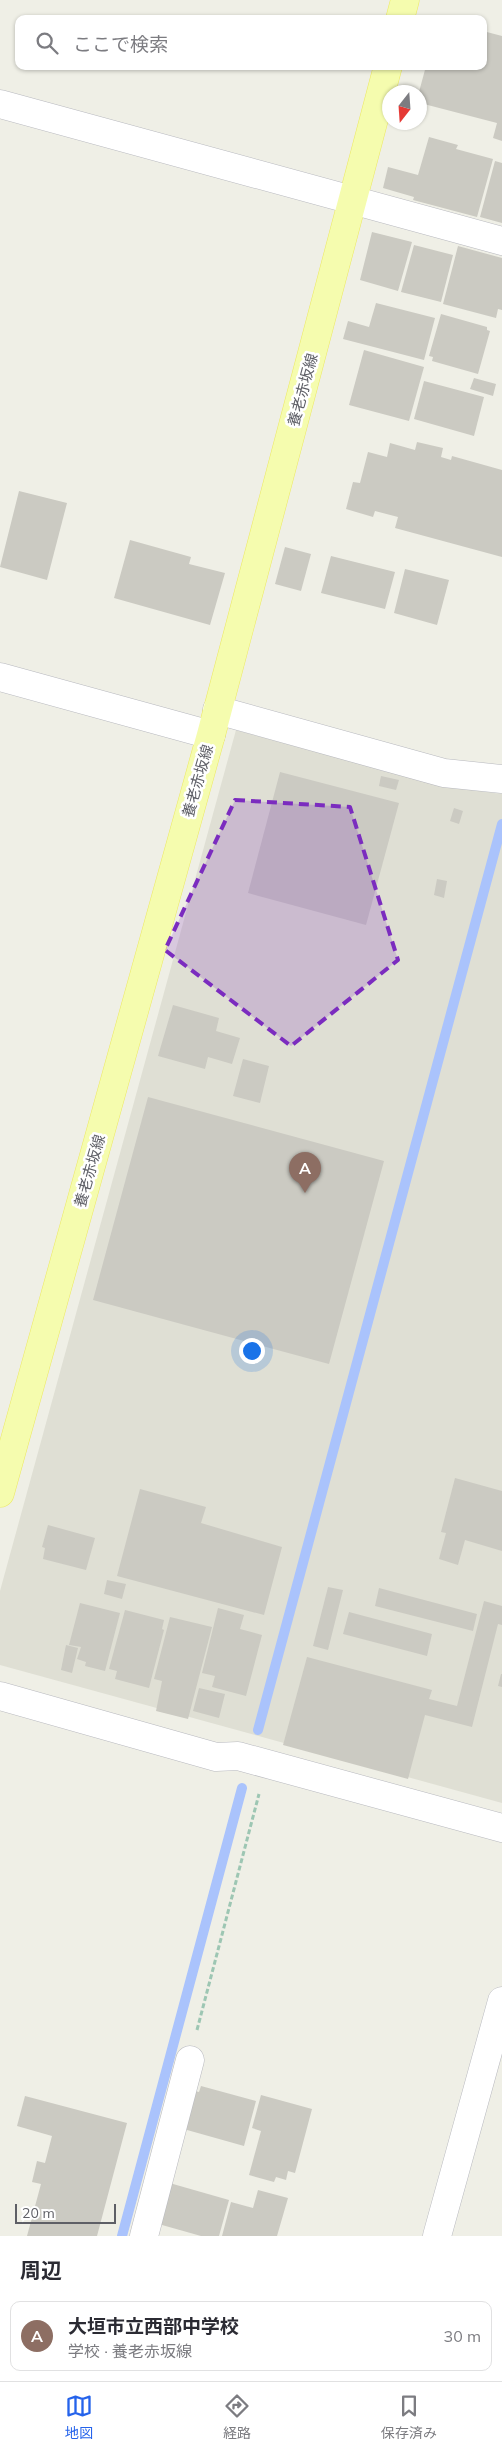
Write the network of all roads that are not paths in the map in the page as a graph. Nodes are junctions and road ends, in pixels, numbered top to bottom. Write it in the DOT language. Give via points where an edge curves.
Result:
graph roads {
  1 [pos="405,0"];
  2 [pos="401,15"];
  3 [pos="387,70"];
  4 [pos="0,104"];
  5 [pos="353,201"];
  6 [pos="502,241"];
  7 [pos="0,677"];
  8 [pos="214,723"];
  9 [pos="502,779"];
  10 [pos="0,1493"];
  11 [pos="0,1696"];
  12 [pos="502,1828"];
  13 [pos="502,2001"];
  14 [pos="190,2060"];
  15 [pos="144,2236"];
  16 [pos="437,2236"];
  1 -- 2 [label="main road"];
  3 -- 5 [label="main road, 養老赤坂線"];
  4 -- 5 [label="street"];
  5 -- 6 [label="street"];
  5 -- 8 [label="main road, 養老赤坂線"];
  7 -- 8 [label="street"];
  8 -- 9 [label="street" via="444,773"];
  8 -- 10 [label="main road, 養老赤坂線"];
  11 -- 12 [label="street" via="216,1757 238,1756"];
  13 -- 16 [label="street"];
  14 -- 15 [label="street"];
}
